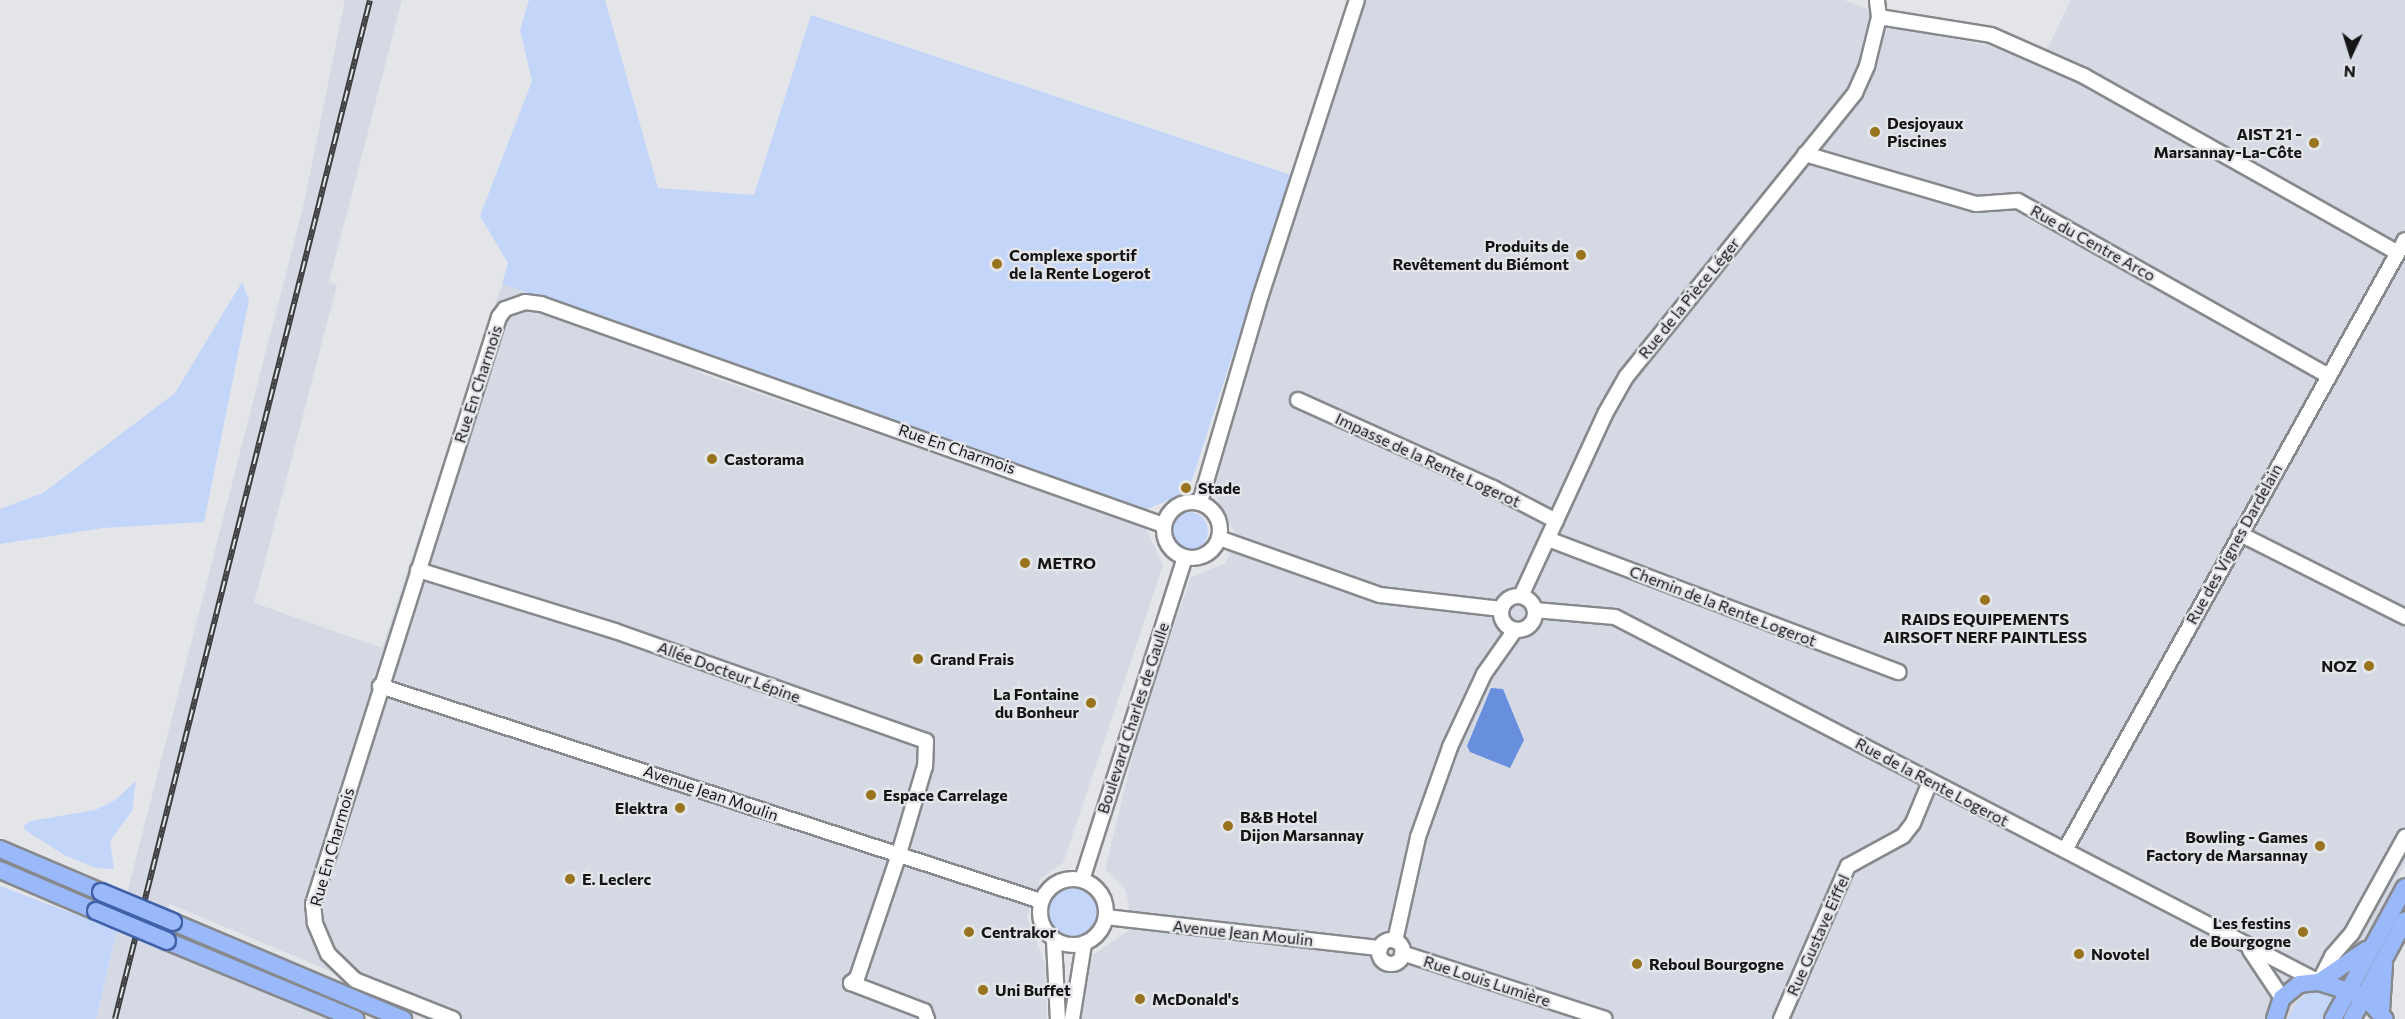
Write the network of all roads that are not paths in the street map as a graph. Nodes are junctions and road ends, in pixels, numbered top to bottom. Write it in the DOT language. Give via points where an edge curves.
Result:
graph roads {
  1 [pos="1357,0"];
  2 [pos="1877,0"];
  3 [pos="1879,16"];
  4 [pos="1805,154"];
  5 [pos="2405,240"];
  6 [pos="2396,252"];
  7 [pos="2328,376"];
  8 [pos="1298,400"];
  9 [pos="1200,502"];
  10 [pos="1556,521"];
  11 [pos="1163,525"];
  12 [pos="2241,534"];
  13 [pos="1219,538"];
  14 [pos="1548,539"];
  15 [pos="1185,557"];
  16 [pos="418,570"];
  17 [pos="1521,596"];
  18 [pos="1501,609"];
  19 [pos="1535,610"];
  20 [pos="2405,617"];
  21 [pos="1515,630"];
  22 [pos="1899,672"];
  23 [pos="380,686"];
  24 [pos="1930,782"];
  25 [pos="2405,837"];
  26 [pos="0,849"];
  27 [pos="2065,850"];
  28 [pos="898,857"];
  29 [pos="0,870"];
  30 [pos="1082,880"];
  31 [pos="2405,887"];
  32 [pos="1041,901"];
  33 [pos="1106,917"];
  34 [pos="2405,920"];
  35 [pos="1054,941"];
  36 [pos="1395,941"];
  37 [pos="1084,944"];
  38 [pos="2374,944"];
  39 [pos="1380,948"];
  40 [pos="2248,948"];
  41 [pos="1402,953"];
  42 [pos="2385,958"];
  43 [pos="2319,982"];
  44 [pos="2357,993"];
  45 [pos="2282,998"];
  46 [pos="329,1008"];
  47 [pos="2383,1015"];
  48 [pos="347,1019"];
  49 [pos="355,1019"];
  50 [pos="403,1019"];
  51 [pos="453,1019"];
  52 [pos="927,1019"];
  53 [pos="1058,1019"];
  54 [pos="1072,1019"];
  55 [pos="1605,1019"];
  56 [pos="1782,1019"];
  57 [pos="2275,1019"];
  58 [pos="2333,1019"];
  59 [pos="2352,1019"];
  1 -- 9 [label="street" via="1261,295"];
  2 -- 3 [label="street, Rue de la Pièce Léger"];
  3 -- 4 [label="street, Rue de la Pièce Léger" via="1867,66 1855,93"];
  3 -- 6 [label="street" via="1991,35 2084,76"];
  4 -- 7 [label="street, Rue du Centre Arco" via="1976,204 2019,201"];
  4 -- 10 [label="street, Rue de la Pièce Léger" via="1626,377"];
  5 -- 6 [label="street, Rue des Vignes Dardelain"];
  6 -- 7 [label="street, Rue des Vignes Dardelain"];
  7 -- 12 [label="street, Rue des Vignes Dardelain"];
  8 -- 10 [label="street, Impasse de la Rente Logerot" via="1493,488"];
  9 -- 11 [label="street" via="1176,506"];
  9 -- 13 [label="street" via="1215,513"];
  10 -- 14 [label="street, Rue de la Pièce Léger"];
  11 -- 15 [label="street" via="1166,542"];
  11 -- 16 [label="street, Rue En Charmois" via="854,413 525,302 505,309 499,317"];
  12 -- 20 [label="street"];
  12 -- 27 [label="street, Rue des Vignes Dardelain"];
  13 -- 15 [label="street" via="1208,553"];
  13 -- 18 [label="street" via="1380,595"];
  14 -- 17 [label="street, Rue de la Pièce Léger"];
  14 -- 22 [label="street, Chemin de la Rente Logerot"];
  15 -- 30 [label="street, Boulevard Charles de Gaulle"];
  16 -- 23 [label="street, Rue En Charmois"];
  16 -- 28 [label="street, Allée Docteur Lépine" via="615,631 926,741 925,766"];
  17 -- 18 [label="street" via="1511,597"];
  17 -- 19 [label="street" via="1531,600"];
  18 -- 21 [label="street" via="1506,624"];
  19 -- 21 [label="street" via="1530,625"];
  19 -- 24 [label="street, Rue de la Rente Logerot" via="1615,617"];
  21 -- 36 [label="street" via="1484,674 1450,747 1418,837"];
  23 -- 28 [label="street, Avenue Jean Moulin"];
  23 -- 51 [label="street, Rue En Charmois" via="317,892 315,923 328,954 355,980"];
  24 -- 27 [label="street, Rue de la Rente Logerot"];
  24 -- 56 [label="street, Rue Gustave Eiffel" via="1903,836 1848,866"];
  25 -- 43 [label="street" via="2352,933 2334,952"];
  26 -- 50 [label="main road, bridge"];
  27 -- 40 [label="street, Rue de la Rente Logerot"];
  28 -- 32 [label="street, Avenue Jean Moulin"];
  28 -- 52 [label="street" via="851,983 924,1011"];
  29 -- 46 [label="main road, bridge"];
  30 -- 32 [label="street" via="1064,879 1049,888"];
  30 -- 33 [label="street" via="1100,894"];
  31 -- 38 [label="main road"];
  32 -- 35 [label="street" via="1039,917"];
  33 -- 37 [label="street" via="1099,934"];
  33 -- 39 [label="street, Avenue Jean Moulin"];
  34 -- 42 [label="main road"];
  35 -- 37 [label="street" via="1069,946"];
  35 -- 53 [label="street"];
  36 -- 39 [label="street" via="1388,940"];
  36 -- 41 [label="street"];
  37 -- 54 [label="street"];
  38 -- 43 [label="main road"];
  38 -- 44 [label="main road"];
  39 -- 41 [label="street" via="1380,956 1390,963"];
  40 -- 43 [label="street, Rue de la Rente Logerot"];
  40 -- 45 [label="street, Rue de la Rente Logerot"];
  41 -- 55 [label="street, Rue Louis Lumière"];
  42 -- 44 [label="main road"];
  42 -- 47 [label="main road"];
  43 -- 44 [label="main road"];
  43 -- 45 [label="main road" via="2299,984"];
  44 -- 47 [label="main road"];
  44 -- 58 [label="main road"];
  44 -- 59 [label="main road"];
  45 -- 57 [label="main road"];
  46 -- 48 [label="street"];
  46 -- 49 [label="main road"];
}
